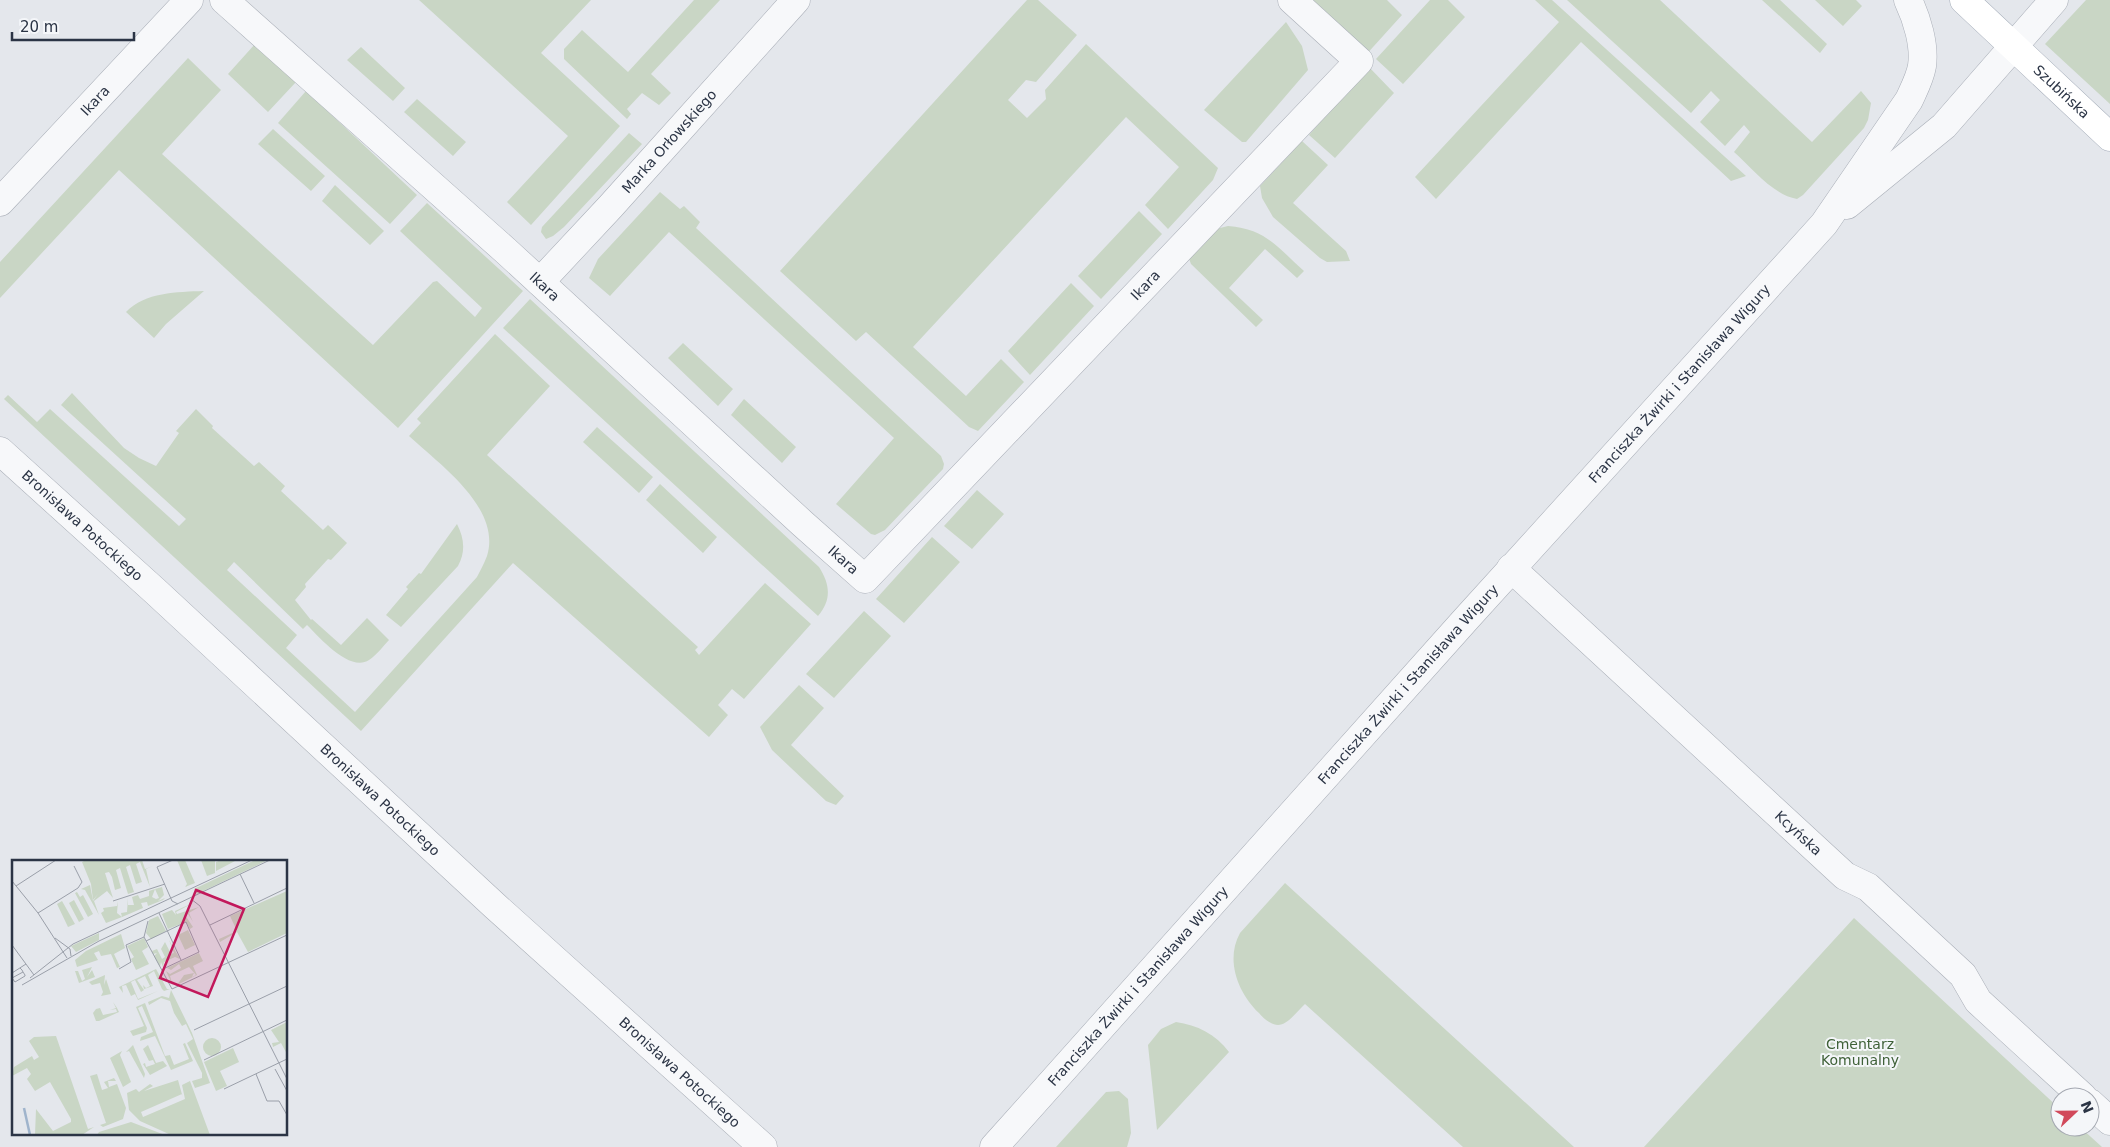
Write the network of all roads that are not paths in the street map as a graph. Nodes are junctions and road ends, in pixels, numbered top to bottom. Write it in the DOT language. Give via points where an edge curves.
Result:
graph roads {
  1 [pos="189,0"];
  2 [pos="224,0"];
  3 [pos="796,0"];
  4 [pos="1292,0"];
  5 [pos="1908,0"];
  6 [pos="1964,0"];
  7 [pos="2054,0"];
  8 [pos="2013,46"];
  9 [pos="2110,137"];
  10 [pos="0,202"];
  11 [pos="1824,224"];
  12 [pos="540,282"];
  13 [pos="0,451"];
  14 [pos="1511,568"];
  15 [pos="2072,1087"];
  16 [pos="2100,1112"];
  17 [pos="2110,1121"];
  18 [pos="763,1147"];
  19 [pos="994,1147"];
  1 -- 10 [label="street, Ikara"];
  2 -- 12 [label="street, Ikara"];
  3 -- 12 [label="street, Marka Orłowskiego"];
  4 -- 12 [label="street, Ikara" via="1359,61 1246,193 865,579"];
  5 -- 11 [label="street, Franciszka Żwirki i Stanisława Wigury" via="1919,30 1922,52 1918,81 1909,100"];
  6 -- 8 [label="main road, Szubińska"];
  7 -- 8 [label="street"];
  8 -- 9 [label="main road, Szubińska"];
  8 -- 11 [label="street, Franciszka Żwirki i Stanisława Wigury" via="1944,126"];
  11 -- 14 [label="street, Franciszka Żwirki i Stanisława Wigury"];
  13 -- 18 [label="street, Bronisława Potockiego" via="495,906"];
  14 -- 15 [label="street, Kcyńska" via="1845,876 1868,887 1963,975 1978,1001"];
  14 -- 19 [label="street, Franciszka Żwirki i Stanisława Wigury"];
  16 -- 17 [label="street"];
}
